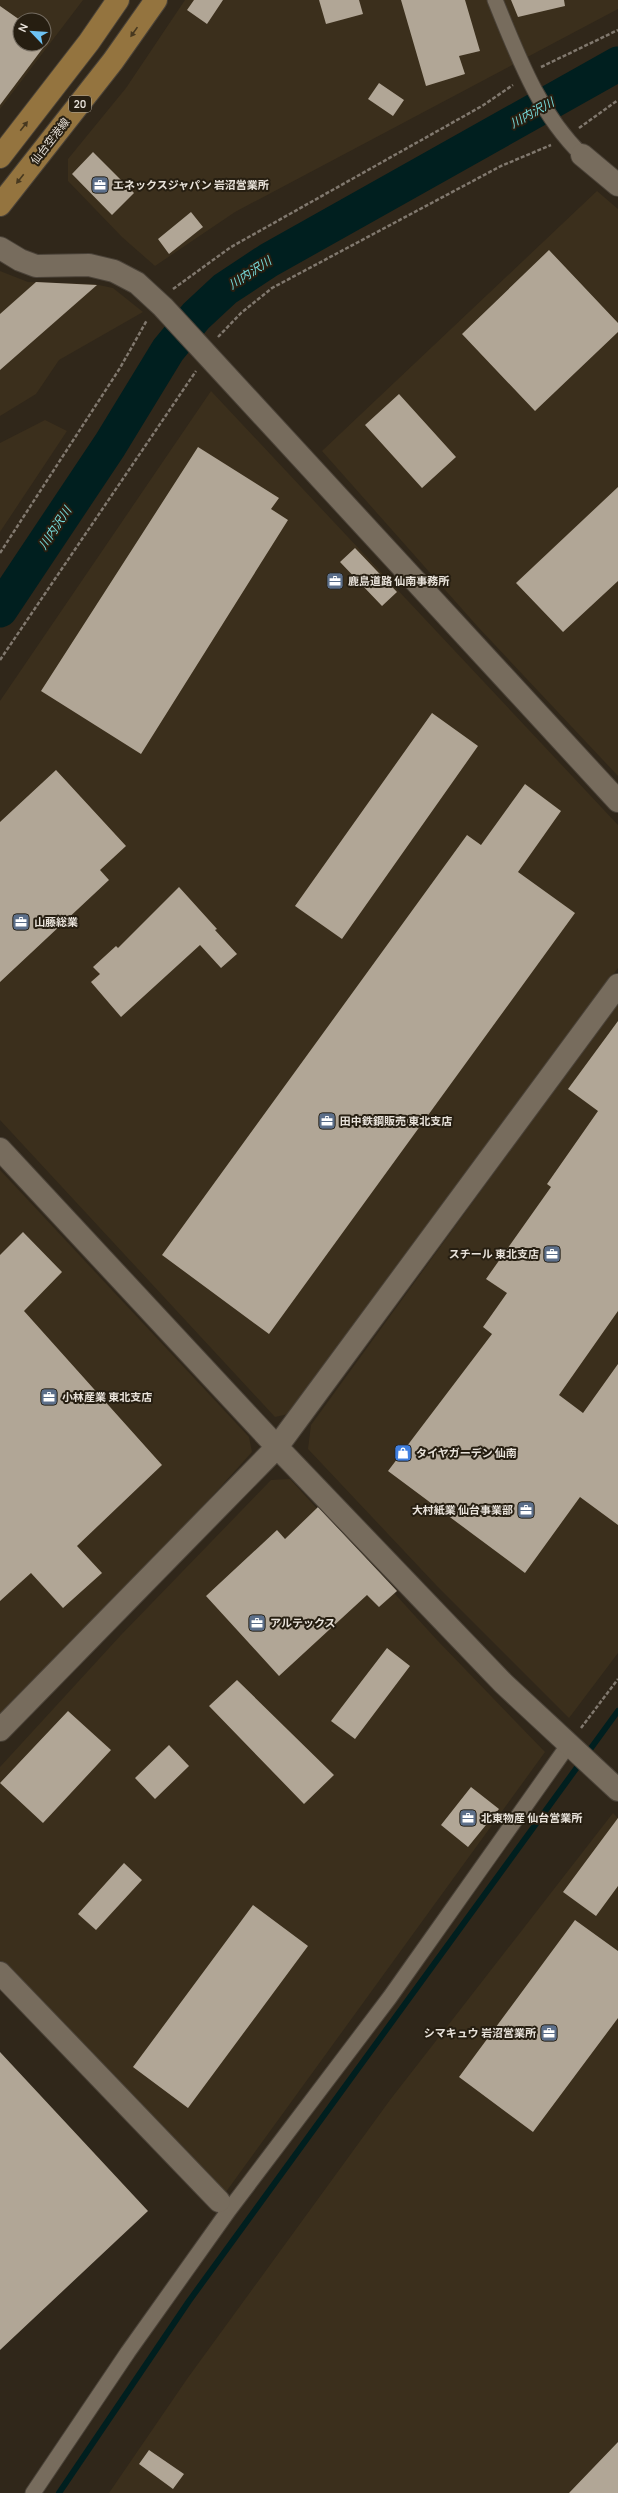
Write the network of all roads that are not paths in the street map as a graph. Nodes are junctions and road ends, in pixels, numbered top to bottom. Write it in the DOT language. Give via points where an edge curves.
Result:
graph roads {
  1 [pos="118,0"];
  2 [pos="156,0"];
  3 [pos="495,0"];
  4 [pos="582,155"];
  5 [pos="0,157"];
  6 [pos="618,185"];
  7 [pos="0,205"];
  8 [pos="0,248"];
  9 [pos="618,801"];
  10 [pos="618,985"];
  11 [pos="0,1149"];
  12 [pos="278,1447"];
  13 [pos="0,1730"];
  14 [pos="572,1747"];
  15 [pos="616,1788"];
  16 [pos="0,1973"];
  17 [pos="218,2201"];
  18 [pos="33,2493"];
  5 -- 1 [label="main road, one-way" via="89,42"];
  2 -- 7 [label="main road, 仙台空港線 / 20, one-way" via="113,60"];
  3 -- 4 [label="street" via="528,79 563,136"];
  4 -- 6 [label="street"];
  8 -- 9 [label="street" via="36,266 89,265 114,271 137,283 161,305"];
  10 -- 12 [label="street"];
  11 -- 12 [label="street"];
  12 -- 13 [label="street"];
  12 -- 14 [label="street" via="503,1683"];
  14 -- 15 [label="street"];
  14 -- 18 [label="street" via="390,1997 229,2210 128,2352"];
  16 -- 17 [label="street"];
}
